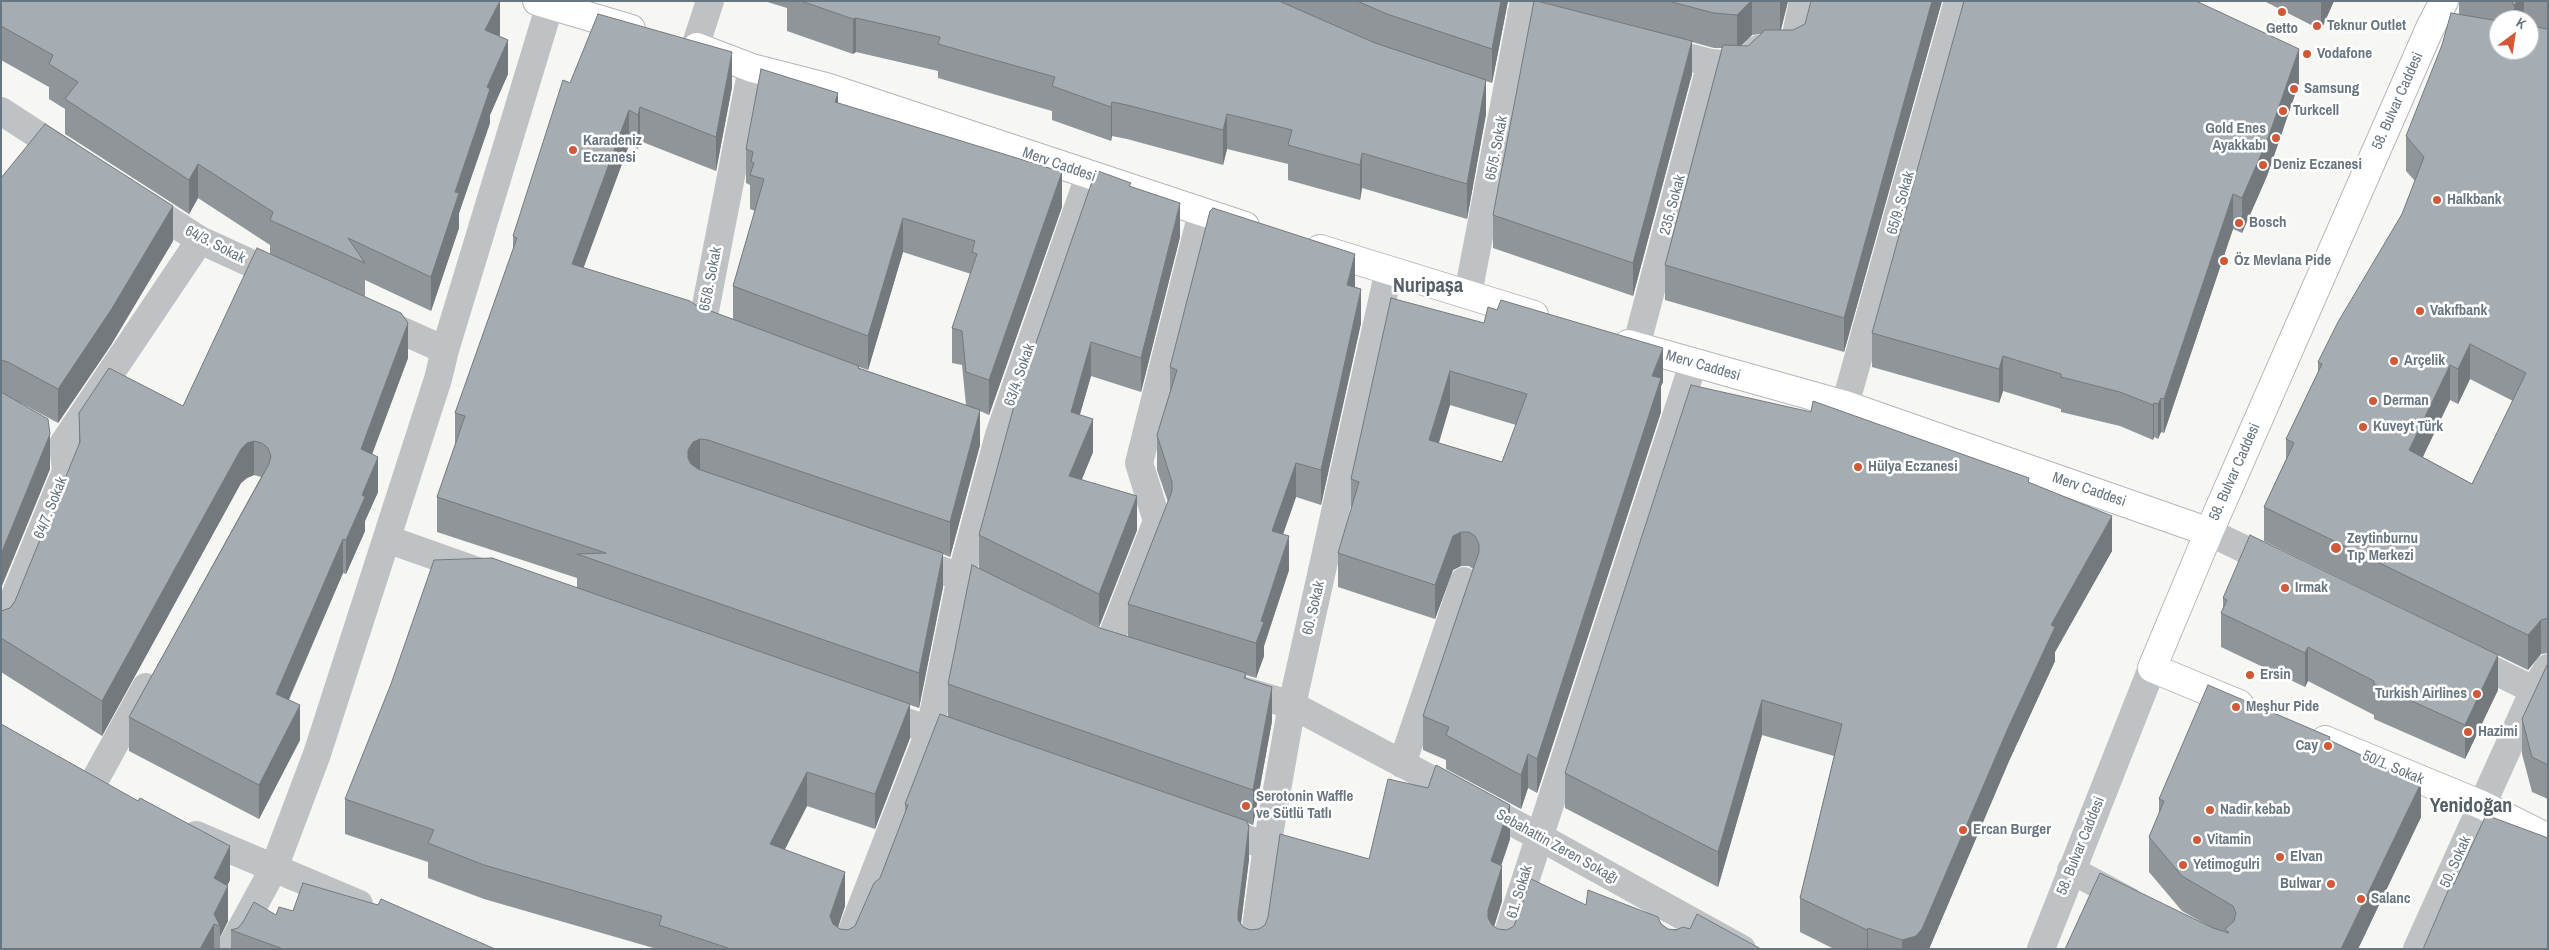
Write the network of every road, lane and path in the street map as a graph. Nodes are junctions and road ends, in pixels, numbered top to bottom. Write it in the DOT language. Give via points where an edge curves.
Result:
graph roads {
  1 [pos="710,1"];
  2 [pos="1803,1"];
  3 [pos="1958,1"];
  4 [pos="2444,1"];
  5 [pos="546,3"];
  6 [pos="1522,8"];
  7 [pos="2430,28"];
  8 [pos="1587,31"];
  9 [pos="2460,33"];
  10 [pos="1635,43"];
  11 [pos="695,47"];
  12 [pos="1711,63"];
  13 [pos="752,68"];
  14 [pos="1479,95"];
  15 [pos="1506,104"];
  16 [pos="4,119"];
  17 [pos="84,165"];
  18 [pos="1089,176"];
  19 [pos="117,186"];
  20 [pos="1202,213"];
  21 [pos="1267,233"];
  22 [pos="200,240"];
  23 [pos="1296,242"];
  24 [pos="1389,270"];
  25 [pos="309,289"];
  26 [pos="1468,294"];
  27 [pos="354,309"];
  28 [pos="1561,324"];
  29 [pos="1608,338"];
  30 [pos="748,343"];
  31 [pos="1636,347"];
  32 [pos="445,350"];
  33 [pos="1693,364"];
  34 [pos="1845,405"];
  35 [pos="972,425"];
  36 [pos="40,431"];
  37 [pos="1000,435"];
  38 [pos="64,444"];
  39 [pos="2209,532"];
  40 [pos="387,539"];
  41 [pos="888,552"];
  42 [pos="2297,575"];
  43 [pos="961,577"];
  44 [pos="500,579"];
  45 [pos="1464,581"];
  46 [pos="1021,607"];
  47 [pos="1,630"];
  48 [pos="1082,636"];
  49 [pos="2438,643"];
  50 [pos="1107,649"];
  51 [pos="1135,658"];
  52 [pos="158,665"];
  53 [pos="2152,668"];
  54 [pos="2541,679"];
  55 [pos="1218,683"];
  56 [pos="846,700"];
  57 [pos="1292,705"];
  58 [pos="2262,713"];
  59 [pos="2299,729"];
  60 [pos="930,730"];
  61 [pos="996,753"];
  62 [pos="1402,764"];
  63 [pos="66,772"];
  64 [pos="91,787"];
  65 [pos="115,800"];
  66 [pos="2482,805"];
  67 [pos="1192,820"];
  68 [pos="176,827"];
  69 [pos="1538,836"];
  70 [pos="2548,838"];
  71 [pos="1267,846"];
  72 [pos="274,868"];
  73 [pos="2071,870"];
  74 [pos="2150,912"];
  75 [pos="380,913"];
  76 [pos="230,949"];
  77 [pos="845,949"];
  78 [pos="1253,949"];
  79 [pos="1503,949"];
  80 [pos="1742,949"];
  81 [pos="2041,949"];
  82 [pos="2417,949"];
  1 -- 11 [label="street"];
  2 -- 12 [label="street" via="1793,49 1758,48 1743,66"];
  3 -- 34 [label="street, 65/9. Sokak"];
  4 -- 7 [label="main road, 58. Bulvar Caddesi"];
  5 -- 11 [label="main road, Merv Caddesi"];
  5 -- 32 [label="street"];
  6 -- 8 [label="street"];
  6 -- 15 [label="street, 65/5. Sokak"];
  7 -- 9 [label="street"];
  7 -- 39 [label="main road, 58. Bulvar Caddesi"];
  10 -- 12 [label="street"];
  11 -- 13 [label="main road, Merv Caddesi"];
  12 -- 31 [label="street, 235. Sokak"];
  13 -- 18 [label="main road, Merv Caddesi" via="826,87"];
  13 -- 30 [label="street, 65/8. Sokak" via="702,326"];
  14 -- 15 [label="street"];
  15 -- 26 [label="street, 65/5. Sokak"];
  16 -- 17 [label="street"];
  18 -- 20 [label="main road, Merv Caddesi"];
  18 -- 37 [label="street, 63/4. Sokak"];
  19 -- 22 [label="street, 64/3. Sokak"];
  20 -- 21 [label="main road, Merv Caddesi"];
  20 -- 50 [label="street" via="1139,463 1157,521"];
  22 -- 25 [label="street, 64/3. Sokak"];
  22 -- 38 [label="street"];
  23 -- 24 [label="main road"];
  24 -- 26 [label="main road"];
  24 -- 57 [label="street, 60. Sokak"];
  26 -- 28 [label="main road"];
  27 -- 32 [label="street"];
  29 -- 31 [label="main road, Merv Caddesi"];
  31 -- 33 [label="main road, Merv Caddesi"];
  32 -- 40 [label="street"];
  33 -- 34 [label="main road, Merv Caddesi"];
  33 -- 69 [label="street, 61. Sokak"];
  34 -- 39 [label="main road, Merv Caddesi"];
  35 -- 37 [label="street"];
  36 -- 38 [label="street"];
  37 -- 43 [label="street, 63/4. Sokak"];
  38 -- 47 [label="street, 64/7. Sokak" via="66,470"];
  39 -- 42 [label="street"];
  39 -- 53 [label="main road, 58. Bulvar Caddesi"];
  40 -- 44 [label="street"];
  40 -- 72 [label="street" via="317,754"];
  41 -- 43 [label="street"];
  43 -- 46 [label="street"];
  43 -- 60 [label="street, 63/4. Sokak"];
  45 -- 62 [label="street"];
  48 -- 50 [label="street"];
  49 -- 54 [label="street"];
  50 -- 51 [label="street"];
  52 -- 64 [label="street"];
  53 -- 58 [label="main road"];
  53 -- 73 [label="street, 58. Bulvar Caddesi"];
  54 -- 66 [label="street, 50. Sokak"];
  55 -- 57 [label="street, Sebahattin Zeren Sokağı"];
  56 -- 60 [label="street"];
  57 -- 62 [label="street, Sebahattin Zeren Sokağı"];
  57 -- 71 [label="street, 60. Sokak"];
  59 -- 66 [label="main road, 50/1. Sokak"];
  60 -- 61 [label="street"];
  60 -- 77 [label="street, 63/4. Sokak"];
  62 -- 69 [label="street, Sebahattin Zeren Sokağı"];
  63 -- 64 [label="street"];
  64 -- 65 [label="street"];
  66 -- 70 [label="main road, 50/1. Sokak"];
  66 -- 82 [label="street, 50. Sokak"];
  67 -- 71 [label="street"];
  68 -- 72 [label="street"];
  69 -- 79 [label="street, 61. Sokak"];
  69 -- 80 [label="street, Sebahattin Zeren Sokağı" via="1680,929"];
  71 -- 78 [label="street, 60. Sokak"];
  72 -- 75 [label="street"];
  72 -- 76 [label="street"];
  73 -- 74 [label="street"];
  73 -- 81 [label="street, 58. Bulvar Caddesi"];
}
